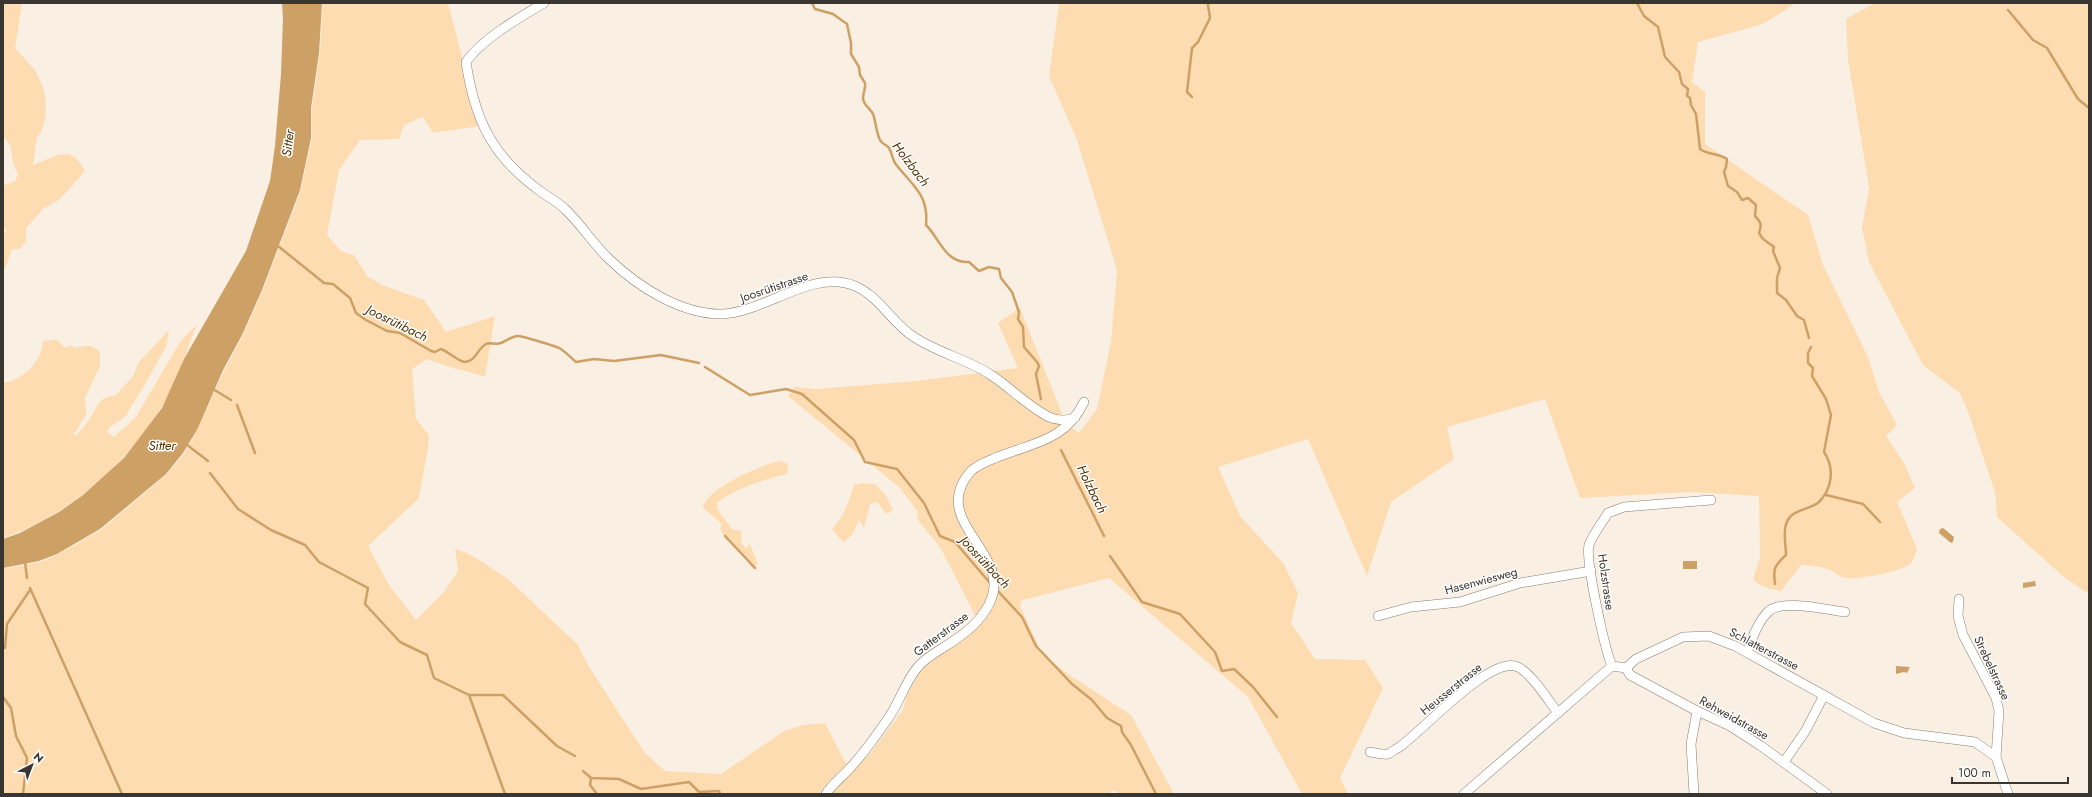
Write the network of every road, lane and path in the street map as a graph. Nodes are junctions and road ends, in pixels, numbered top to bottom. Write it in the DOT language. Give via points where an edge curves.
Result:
graph roads {
  1 [pos="544,3"];
  2 [pos="1084,402"];
  3 [pos="1075,418"];
  4 [pos="1711,500"];
  5 [pos="1590,571"];
  6 [pos="1959,599"];
  7 [pos="1845,612"];
  8 [pos="1378,616"];
  9 [pos="1747,652"];
  10 [pos="1612,666"];
  11 [pos="1626,668"];
  12 [pos="1824,695"];
  13 [pos="1697,711"];
  14 [pos="1558,713"];
  15 [pos="1370,752"];
  16 [pos="1996,757"];
  17 [pos="1784,762"];
  18 [pos="826,794"];
  19 [pos="1464,794"];
  20 [pos="1694,794"];
  21 [pos="1827,794"];
  22 [pos="2008,794"];
  1 -- 3 [label="street, Joosrütistrasse" via="471,54 466,62 481,119 495,146 521,176 565,208 622,271 661,297 682,306 722,314 741,312 821,284 845,282 858,287 913,336 992,376 1048,416 1060,421"];
  2 -- 3 [label="street, Gatterstrasse"];
  3 -- 18 [label="street, Gatterstrasse" via="1061,432 986,461 972,470 958,492 958,506 963,520 993,571 992,597 979,621 917,667 904,686 888,720"];
  4 -- 5 [label="street, Holzstrasse" via="1624,507 1608,513 1589,546"];
  5 -- 8 [label="street, Hasenwiesweg" via="1520,583 1460,602 1411,607"];
  5 -- 10 [label="street, Holzstrasse" via="1606,653"];
  6 -- 16 [label="street, Strebelstrasse" via="1958,616 1963,634 1996,698 1999,711"];
  7 -- 9 [label="street" via="1793,605 1777,607 1769,611 1762,621"];
  9 -- 11 [label="street, Schlatterstrasse" via="1724,640 1709,636 1691,636 1676,640 1636,659"];
  9 -- 12 [label="street, Schlatterstrasse"];
  10 -- 11 [label="street"];
  10 -- 14 [label="street"];
  11 -- 13 [label="street, Rehweidstrasse" via="1630,675"];
  12 -- 16 [label="street, Schlatterstrasse" via="1890,729 1975,742"];
  12 -- 17 [label="street" via="1806,730"];
  13 -- 17 [label="street, Rehweidstrasse" via="1730,726"];
  13 -- 20 [label="street" via="1692,744"];
  14 -- 15 [label="street, Heusserstrasse" via="1520,668 1512,665 1503,666 1494,669 1463,692 1402,746 1389,754"];
  14 -- 19 [label="street"];
  16 -- 22 [label="street, Strebelstrasse"];
  17 -- 21 [label="street, Rehweidstrasse"];
}
